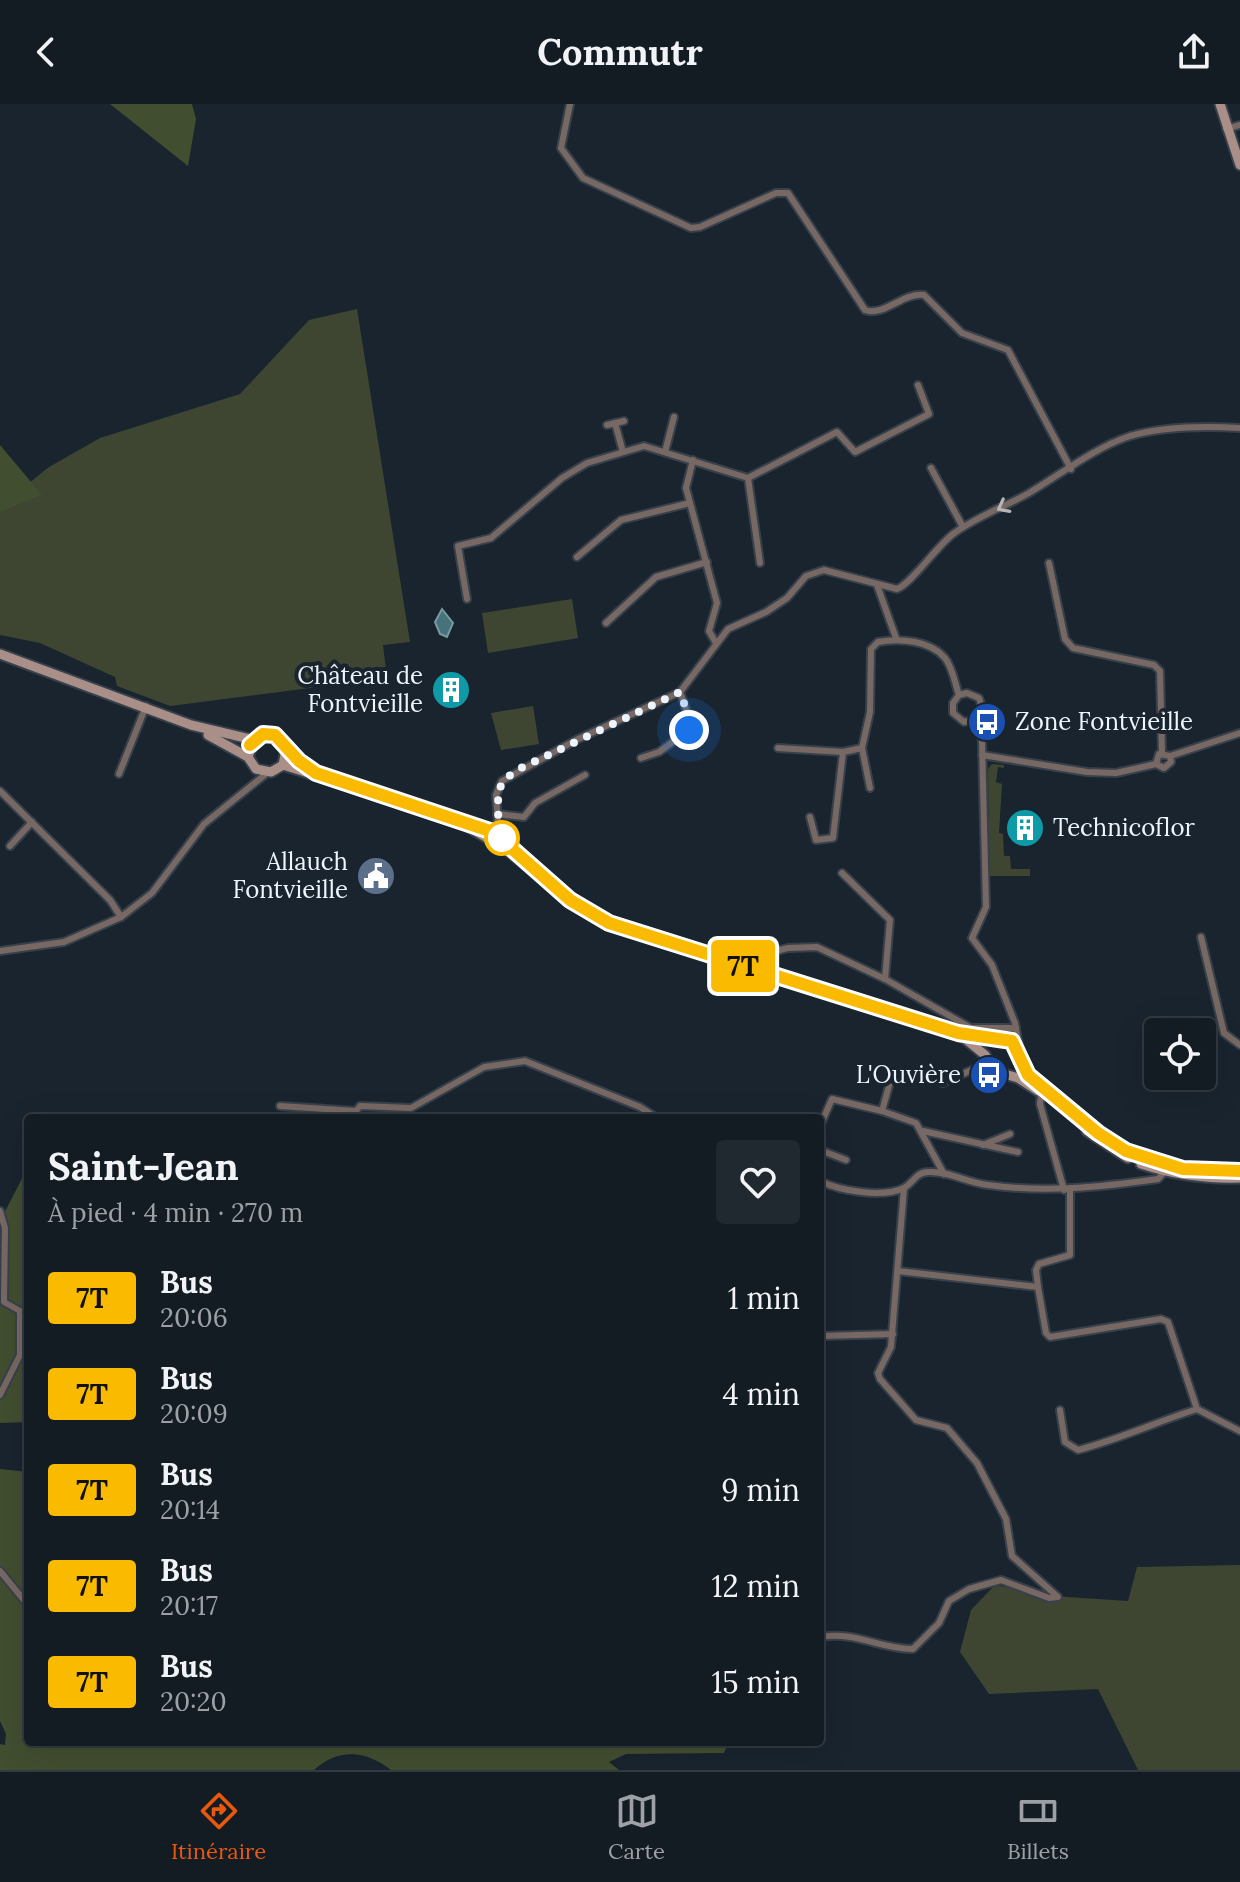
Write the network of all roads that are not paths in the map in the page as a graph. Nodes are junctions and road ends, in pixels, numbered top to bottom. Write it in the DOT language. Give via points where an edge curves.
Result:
graph roads {
  1 [pos="570,104"];
  2 [pos="1220,104"];
  3 [pos="1240,125"];
  4 [pos="1226,129"];
  5 [pos="1240,165"];
  6 [pos="918,385"];
  7 [pos="674,417"];
  8 [pos="624,421"];
  9 [pos="615,423"];
  10 [pos="607,425"];
  11 [pos="1240,428"];
  12 [pos="623,452"];
  13 [pos="665,452"];
  14 [pos="693,460"];
  15 [pos="931,468"];
  16 [pos="1071,469"];
  17 [pos="748,478"];
  18 [pos="690,503"];
  19 [pos="963,527"];
  20 [pos="577,557"];
  21 [pos="707,562"];
  22 [pos="760,563"];
  23 [pos="1049,563"];
  24 [pos="877,585"];
  25 [pos="467,599"];
  26 [pos="606,623"];
  27 [pos="896,638"];
  28 [pos="716,643"];
  29 [pos="0,654"];
  30 [pos="680,692"];
  31 [pos="959,695"];
  32 [pos="146,706"];
  33 [pos="977,719"];
  34 [pos="191,725"];
  35 [pos="1240,733"];
  36 [pos="254,740"];
  37 [pos="778,748"];
  38 [pos="862,748"];
  39 [pos="286,749"];
  40 [pos="843,752"];
  41 [pos="1166,754"];
  42 [pos="982,755"];
  43 [pos="641,758"];
  44 [pos="250,761"];
  45 [pos="1156,764"];
  46 [pos="283,765"];
  47 [pos="267,773"];
  48 [pos="316,773"];
  49 [pos="119,774"];
  50 [pos="585,775"];
  51 [pos="252,784"];
  52 [pos="870,788"];
  53 [pos="0,791"];
  54 [pos="497,814"];
  55 [pos="810,817"];
  56 [pos="32,822"];
  57 [pos="487,833"];
  58 [pos="10,846"];
  59 [pos="842,873"];
  60 [pos="121,917"];
  61 [pos="1201,937"];
  62 [pos="0,951"];
  63 [pos="731,962"];
  64 [pos="885,979"];
  65 [pos="1016,1028"];
  66 [pos="958,1033"];
  67 [pos="1006,1038"];
  68 [pos="995,1040"];
  69 [pos="1240,1045"];
  70 [pos="1019,1050"];
  71 [pos="986,1059"];
  72 [pos="1019,1061"];
  73 [pos="1004,1073"];
  74 [pos="1043,1095"];
  75 [pos="280,1106"];
  76 [pos="400,1110"];
  77 [pos="882,1111"];
  78 [pos="356,1114"];
  79 [pos="401,1114"];
  80 [pos="651,1114"];
  81 [pos="824,1116"];
  82 [pos="923,1131"];
  83 [pos="1010,1134"];
  84 [pos="983,1145"];
  85 [pos="824,1152"];
  86 [pos="1018,1152"];
  87 [pos="846,1160"];
  88 [pos="1153,1168"];
  89 [pos="1166,1169"];
  90 [pos="1240,1171"];
  91 [pos="944,1174"];
  92 [pos="1240,1178"];
  93 [pos="1149,1180"];
  94 [pos="824,1182"];
  95 [pos="904,1188"];
  96 [pos="1067,1190"];
  97 [pos="0,1211"];
  98 [pos="898,1271"];
  99 [pos="1038,1287"];
  100 [pos="24,1310"];
  101 [pos="20,1311"];
  102 [pos="893,1334"];
  103 [pos="824,1336"];
  104 [pos="0,1395"];
  105 [pos="1197,1409"];
  106 [pos="1060,1410"];
  107 [pos="1240,1431"];
  108 [pos="0,1571"];
  109 [pos="24,1600"];
  110 [pos="824,1637"];
  1 -- 16 [label="street" via="561,148 583,178 691,228 776,193 788,193 865,310 876,312 924,295 962,333 1008,350"];
  2 -- 4 [label="main road"];
  3 -- 4 [label="street"];
  4 -- 5 [label="main road"];
  6 -- 17 [label="street" via="929,414 855,452 837,432"];
  7 -- 13 [label="street"];
  8 -- 9 [label="street"];
  9 -- 10 [label="street"];
  9 -- 12 [label="street"];
  11 -- 16 [label="street" via="1206,426 1132,436"];
  12 -- 13 [label="street" via="644,446"];
  12 -- 25 [label="street" via="587,463 491,538 458,546"];
  13 -- 14 [label="street"];
  14 -- 17 [label="street"];
  14 -- 18 [label="street" via="686,479"];
  15 -- 19 [label="street"];
  16 -- 19 [label="street, one-way"];
  17 -- 22 [label="street"];
  18 -- 20 [label="street" via="621,520"];
  18 -- 21 [label="street"];
  19 -- 24 [label="street" via="936,547 903,587"];
  21 -- 26 [label="street" via="656,577"];
  21 -- 28 [label="street" via="717,603 709,631"];
  23 -- 41 [label="street" via="1065,639 1073,648 1154,665 1160,671"];
  24 -- 27 [label="street"];
  24 -- 28 [label="street" via="814,571 787,598 728,629"];
  27 -- 31 [label="street" via="942,655"];
  27 -- 38 [label="street" via="871,649 870,712"];
  28 -- 30 [label="street"];
  29 -- 32 [label="main road"];
  30 -- 43 [label="street" via="692,726 659,752"];
  30 -- 54 [label="street" via="507,777 496,795"];
  31 -- 33 [label="street" via="979,698"];
  31 -- 33 [label="street" via="952,708 956,717 964,722"];
  32 -- 34 [label="main road"];
  32 -- 49 [label="street"];
  33 -- 42 [label="street"];
  34 -- 36 [label="main road"];
  34 -- 44 [label="main road"];
  35 -- 41 [label="street"];
  36 -- 39 [label="main road" via="275,735"];
  36 -- 44 [label="main road"];
  37 -- 40 [label="street"];
  38 -- 40 [label="street"];
  38 -- 52 [label="street"];
  39 -- 46 [label="main road"];
  39 -- 48 [label="main road"];
  40 -- 55 [label="street" via="833,838 816,840"];
  41 -- 45 [label="street" via="1156,758"];
  41 -- 45 [label="street" via="1167,767"];
  42 -- 45 [label="street" via="1087,772 1116,773"];
  42 -- 65 [label="street" via="986,907 972,938 992,965"];
  44 -- 47 [label="main road"];
  44 -- 51 [label="street"];
  46 -- 47 [label="main road"];
  46 -- 48 [label="main road"];
  47 -- 51 [label="street"];
  48 -- 57 [label="main road"];
  50 -- 54 [label="street" via="535,803 524,817"];
  51 -- 60 [label="street" via="204,824 158,887"];
  53 -- 56 [label="street"];
  54 -- 57 [label="street"];
  56 -- 58 [label="street"];
  56 -- 60 [label="street"];
  57 -- 63 [label="main road" via="609,923"];
  59 -- 64 [label="street" via="890,920"];
  60 -- 62 [label="street" via="64,942"];
  61 -- 69 [label="street" via="1224,1033"];
  63 -- 64 [label="street" via="817,947"];
  63 -- 66 [label="main road"];
  64 -- 65 [label="street" via="971,1028"];
  65 -- 67 [label="street"];
  65 -- 70 [label="street"];
  66 -- 68 [label="main road"];
  66 -- 71 [label="main road"];
  67 -- 68 [label="main road"];
  67 -- 70 [label="main road"];
  68 -- 71 [label="main road"];
  70 -- 72 [label="main road"];
  71 -- 73 [label="main road" via="994,1071"];
  71 -- 77 [label="street" via="943,1083 897,1071"];
  72 -- 73 [label="main road"];
  72 -- 89 [label="main road" via="1028,1075 1098,1133"];
  73 -- 74 [label="main road"];
  74 -- 88 [label="main road" via="1106,1147"];
  74 -- 96 [label="street" via="1040,1104"];
  75 -- 78 [label="street"];
  76 -- 78 [label="street" via="360,1106"];
  76 -- 79 [label="street"];
  76 -- 80 [label="street" via="429,1100 484,1067 525,1061"];
  77 -- 81 [label="street" via="836,1098"];
  77 -- 82 [label="street" via="916,1123"];
  82 -- 84 [label="street"];
  82 -- 91 [label="street"];
  83 -- 84 [label="street"];
  84 -- 86 [label="street"];
  85 -- 87 [label="street"];
  88 -- 89 [label="main road"];
  88 -- 93 [label="street"];
  89 -- 90 [label="main road"];
  89 -- 92 [label="main road" via="1202,1178"];
  89 -- 93 [label="street" via="1158,1179"];
  91 -- 95 [label="street" via="921,1173"];
  91 -- 96 [label="street" via="987,1185"];
  93 -- 96 [label="street"];
  94 -- 95 [label="street" via="857,1190"];
  95 -- 98 [label="street"];
  96 -- 99 [label="street" via="1070,1255 1039,1264"];
  97 -- 101 [label="street" via="5,1228 4,1302"];
  98 -- 99 [label="street"];
  98 -- 102 [label="street"];
  99 -- 105 [label="street" via="1050,1337 1168,1322"];
  100 -- 101 [label="street"];
  101 -- 104 [label="street" via="20,1355"];
  102 -- 103 [label="street"];
  102 -- 110 [label="street" via="878,1373 881,1382 916,1420 947,1428 977,1463 1006,1519 1012,1556 1058,1597 1001,1580 969,1589 949,1601 939,1623 913,1649 896,1649 861,1636"];
  105 -- 106 [label="street" via="1078,1450 1065,1442"];
  105 -- 107 [label="street"];
  108 -- 109 [label="street"];
}
